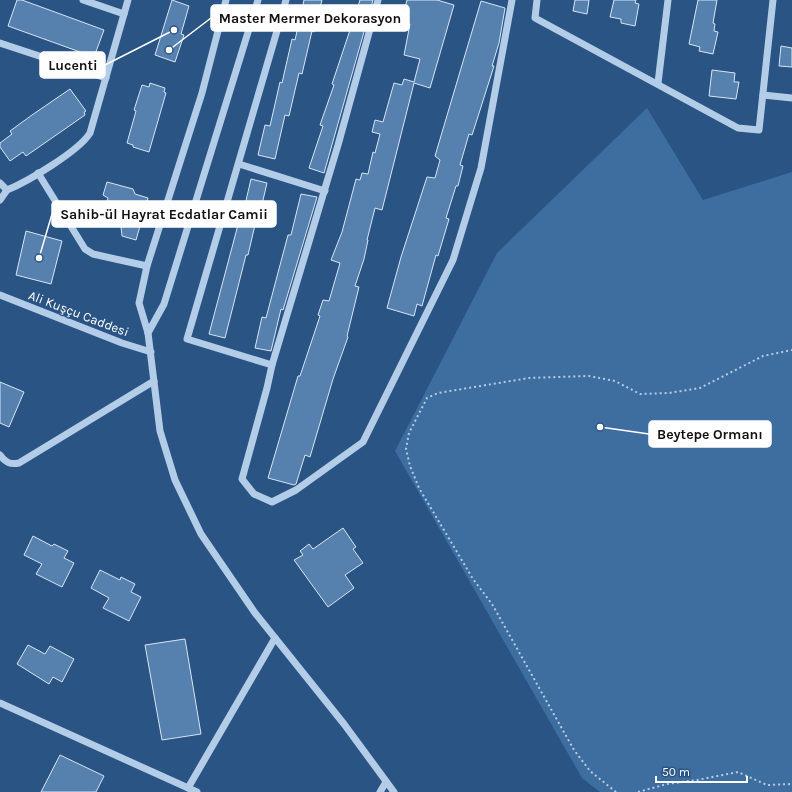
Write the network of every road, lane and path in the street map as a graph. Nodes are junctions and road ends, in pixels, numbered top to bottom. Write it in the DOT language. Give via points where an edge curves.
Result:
graph roads {
  1 [pos="83,0"];
  2 [pos="128,0"];
  3 [pos="226,0"];
  4 [pos="286,0"];
  5 [pos="378,0"];
  6 [pos="512,0"];
  7 [pos="537,0"];
  8 [pos="668,0"];
  9 [pos="773,0"];
  10 [pos="259,1"];
  11 [pos="124,14"];
  12 [pos="0,43"];
  13 [pos="106,78"];
  14 [pos="658,83"];
  15 [pos="763,95"];
  16 [pos="792,98"];
  17 [pos="239,164"];
  18 [pos="38,173"];
  19 [pos="0,183"];
  20 [pos="7,190"];
  21 [pos="325,191"];
  22 [pos="0,200"];
  23 [pos="147,266"];
  24 [pos="0,295"];
  25 [pos="148,333"];
  26 [pos="792,350"];
  27 [pos="151,352"];
  28 [pos="272,365"];
  29 [pos="154,381"];
  30 [pos="0,455"];
  31 [pos="275,638"];
  32 [pos="0,703"];
  33 [pos="386,782"];
  34 [pos="792,784"];
  35 [pos="188,788"];
  36 [pos="197,792"];
  37 [pos="380,792"];
  38 [pos="394,792"];
  39 [pos="616,792"];
  40 [pos="638,792"];
  1 -- 11 [label="street"];
  2 -- 11 [label="street"];
  3 -- 23 [label="street" via="202,93"];
  4 -- 17 [label="street"];
  5 -- 21 [label="street"];
  6 -- 28 [label="street" via="481,168 453,260 363,442 296,490 272,502 254,494 242,479"];
  7 -- 14 [label="street" via="535,18"];
  8 -- 14 [label="street"];
  9 -- 15 [label="street"];
  10 -- 25 [label="street" via="164,304"];
  11 -- 13 [label="street"];
  12 -- 13 [label="street"];
  13 -- 18 [label="street" via="85,142"];
  14 -- 15 [label="street" via="738,128 759,130"];
  15 -- 16 [label="street"];
  17 -- 21 [label="street"];
  17 -- 28 [label="street" via="187,339"];
  18 -- 20 [label="street"];
  18 -- 23 [label="street" via="85,249 93,254"];
  19 -- 20 [label="street"];
  20 -- 22 [label="street"];
  21 -- 28 [label="street"];
  23 -- 25 [label="street" via="139,303"];
  24 -- 27 [label="street, Ali Kuşçu Caddesi"];
  25 -- 27 [label="street"];
  26 -- 39 [label="path" via="763,356 700,388 668,393 640,394 615,381 589,376 529,378 438,393 427,398 409,433 406,449 419,488 473,579 492,604 574,750 590,770"];
  27 -- 29 [label="street"];
  29 -- 30 [label="street" via="19,463 12,465 4,461"];
  29 -- 31 [label="street" via="160,431 175,480 201,534"];
  31 -- 33 [label="street" via="344,724"];
  31 -- 35 [label="street"];
  32 -- 35 [label="street"];
  33 -- 37 [label="street"];
  33 -- 38 [label="street"];
  34 -- 40 [label="path" via="767,785 738,772"];
  35 -- 36 [label="street"];
}
